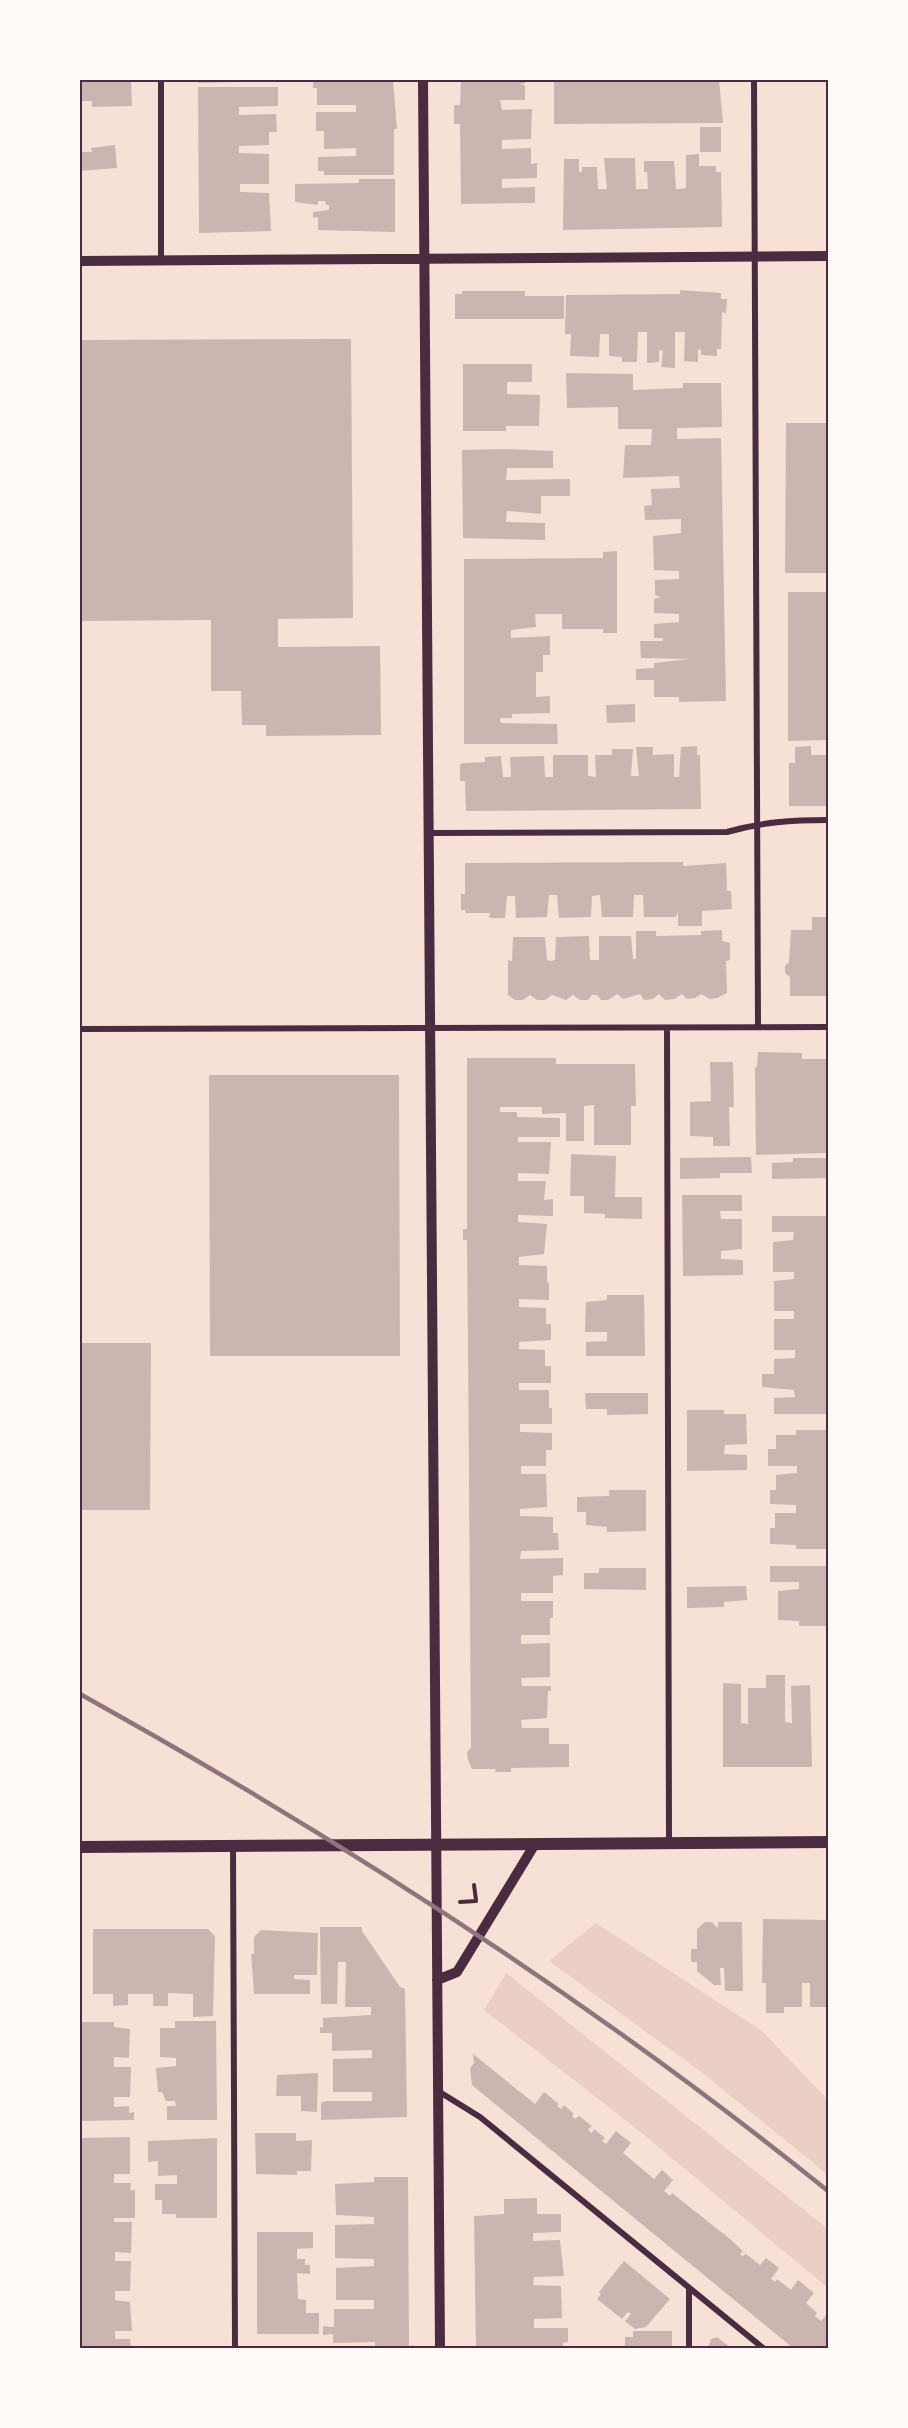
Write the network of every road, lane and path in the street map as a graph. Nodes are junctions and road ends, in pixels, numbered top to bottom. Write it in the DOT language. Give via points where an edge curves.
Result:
graph roads {
  1 [pos="161,80"];
  2 [pos="423,80"];
  3 [pos="754,80"];
  4 [pos="828,256"];
  5 [pos="757,257"];
  6 [pos="424,259"];
  7 [pos="161,260"];
  8 [pos="80,261"];
  9 [pos="828,820"];
  10 [pos="755,824"];
  11 [pos="429,833"];
  12 [pos="431,1027"];
  13 [pos="758,1027"];
  14 [pos="828,1027"];
  15 [pos="667,1028"];
  16 [pos="80,1029"];
  17 [pos="828,1842"];
  18 [pos="669,1843"];
  19 [pos="536,1844"];
  20 [pos="435,1845"];
  21 [pos="233,1846"];
  22 [pos="80,1847"];
  23 [pos="474,1885"];
  24 [pos="477,1901"];
  25 [pos="437,1980"];
  26 [pos="438,2091"];
  27 [pos="689,2289"];
  28 [pos="235,2349"];
  29 [pos="440,2349"];
  30 [pos="689,2349"];
  31 [pos="763,2349"];
  1 -- 7 [label="street"];
  2 -- 6 [label="street"];
  3 -- 5 [label="street"];
  4 -- 5 [label="street"];
  5 -- 6 [label="street"];
  5 -- 10 [label="street"];
  6 -- 7 [label="street"];
  6 -- 11 [label="street"];
  7 -- 8 [label="street"];
  9 -- 10 [label="street"];
  10 -- 11 [label="street" via="726,832"];
  10 -- 13 [label="street"];
  11 -- 12 [label="street"];
  12 -- 15 [label="street"];
  12 -- 16 [label="street"];
  12 -- 20 [label="street"];
  13 -- 14 [label="street"];
  13 -- 15 [label="street"];
  15 -- 18 [label="street"];
  17 -- 18 [label="main road"];
  18 -- 19 [label="main road"];
  19 -- 20 [label="main road"];
  19 -- 25 [label="street" via="457,1972"];
  20 -- 21 [label="main road"];
  20 -- 25 [label="street"];
  21 -- 22 [label="main road"];
  21 -- 28 [label="street"];
  23 -- 24 [label="path"];
  25 -- 26 [label="street"];
  26 -- 27 [label="street" via="480,2117"];
  26 -- 29 [label="street"];
  27 -- 30 [label="street"];
  27 -- 31 [label="street"];
}
